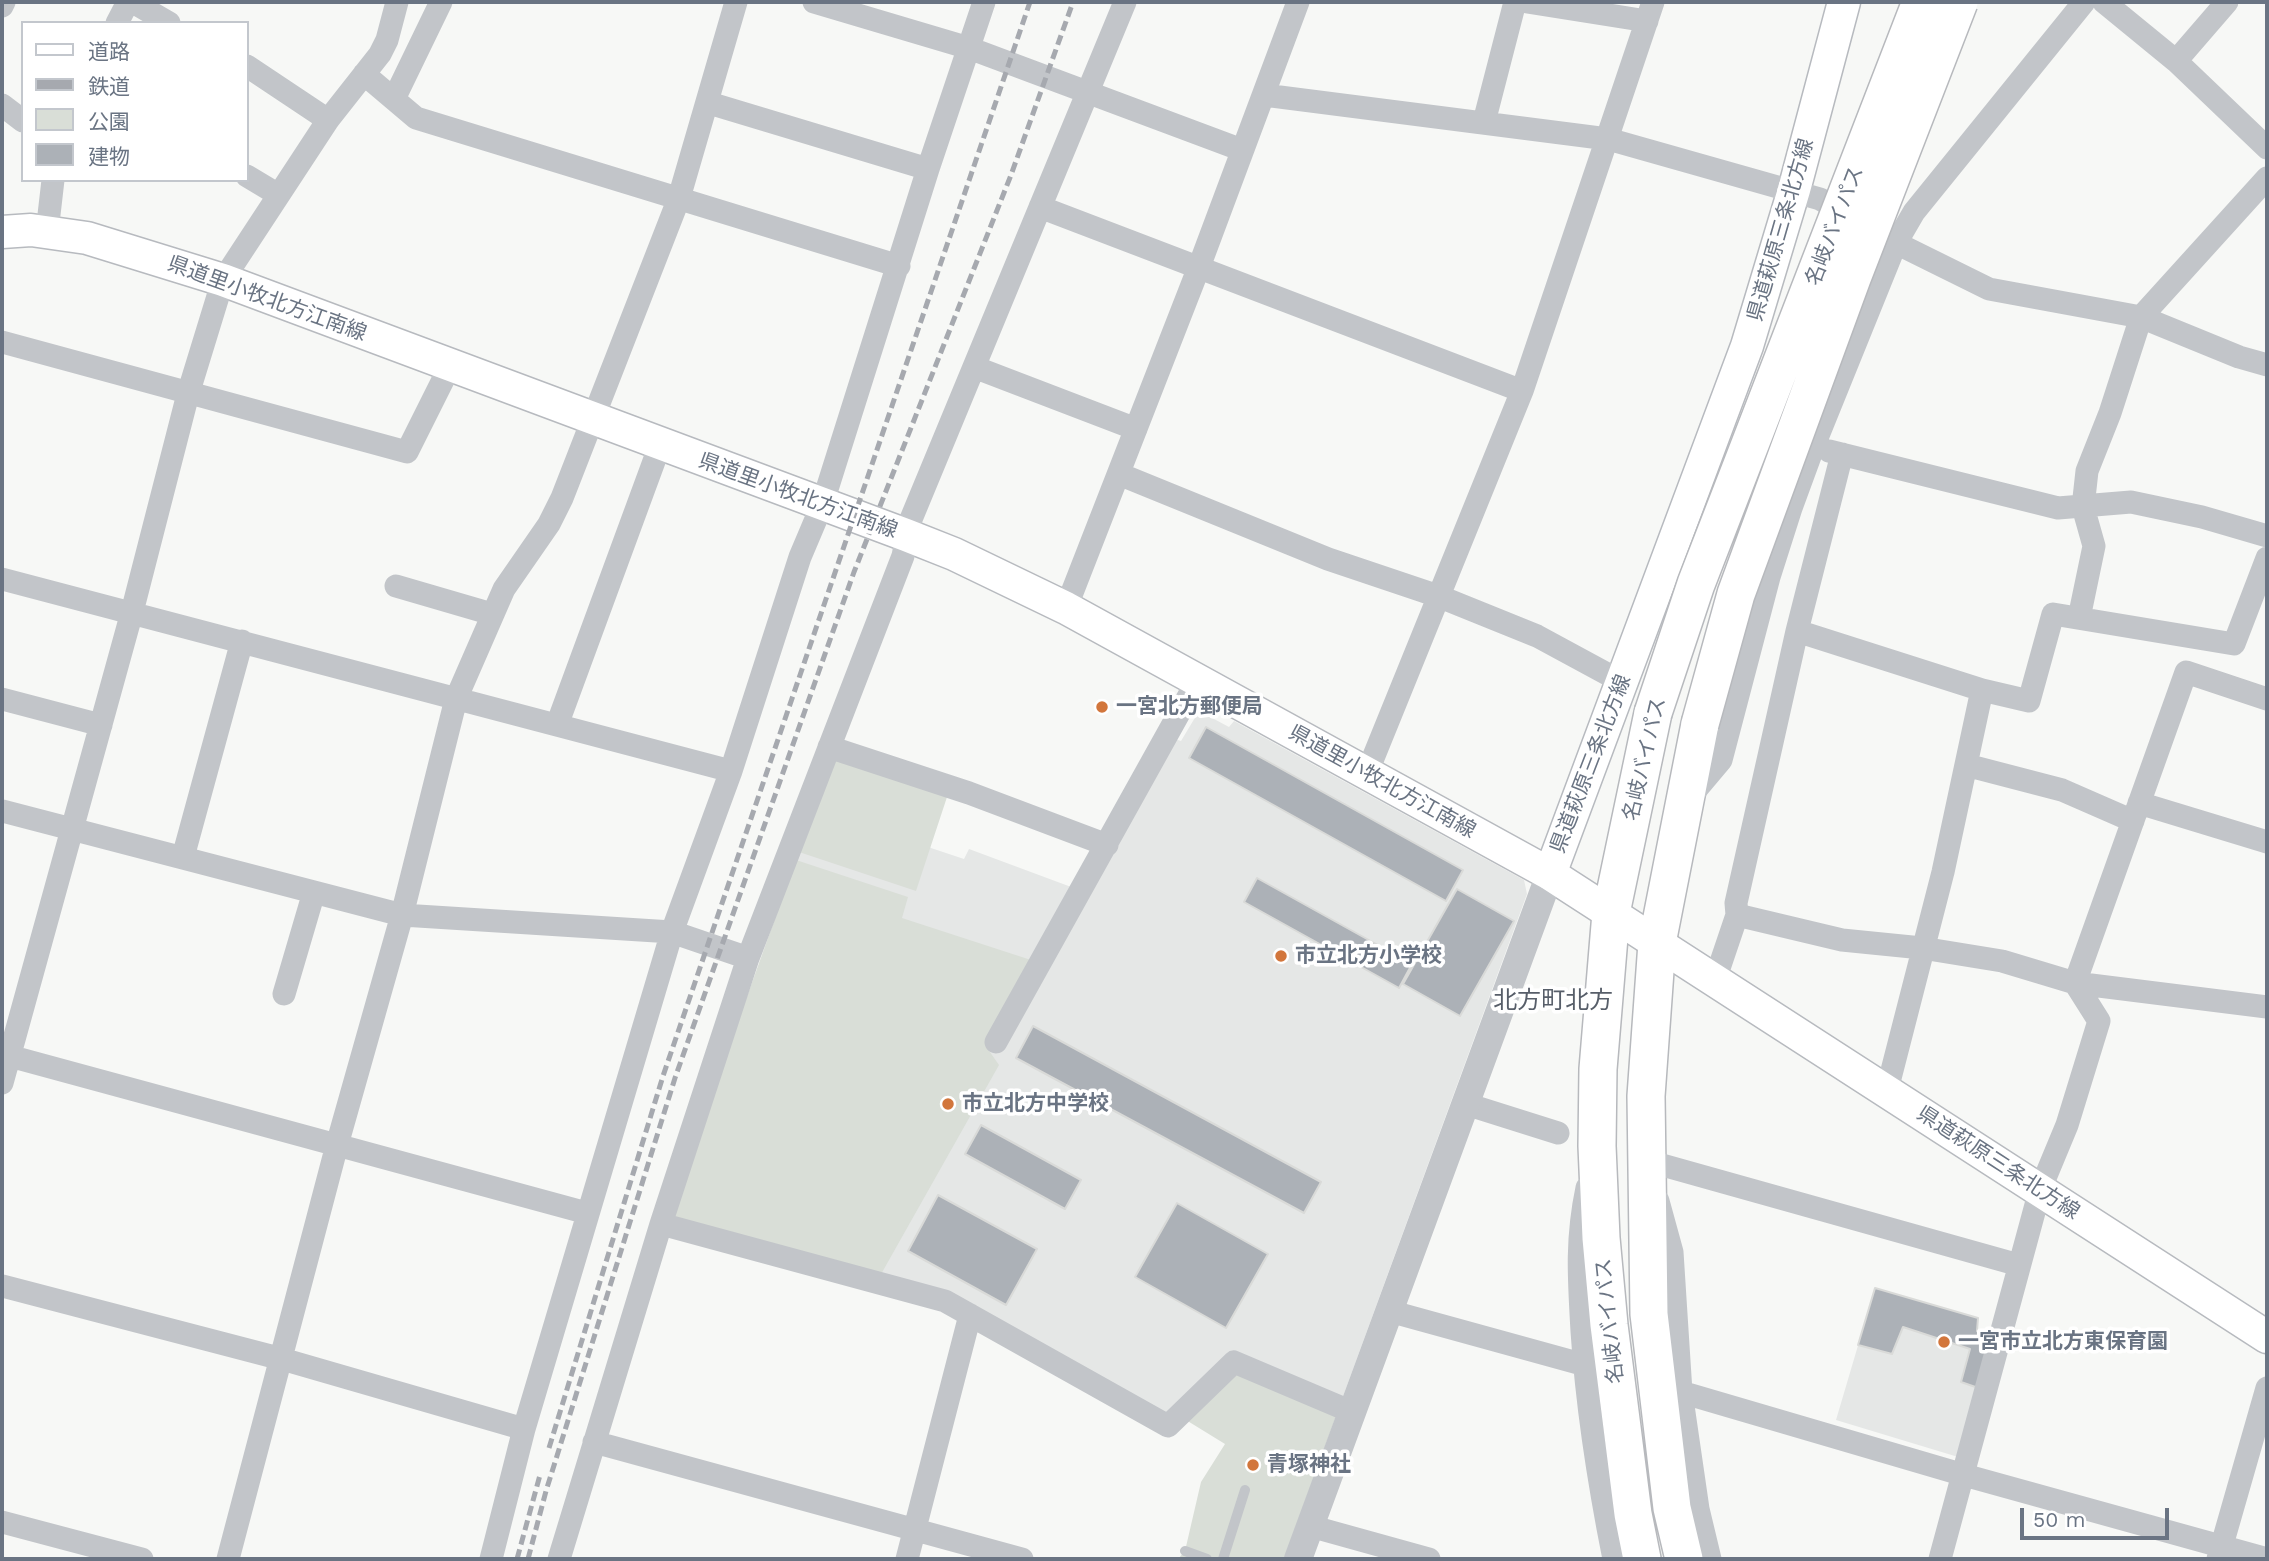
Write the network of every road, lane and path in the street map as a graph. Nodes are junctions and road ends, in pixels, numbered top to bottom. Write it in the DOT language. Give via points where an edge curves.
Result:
graph roads {
  1 [pos="128,2"];
  2 [pos="133,2"];
  3 [pos="397,2"];
  4 [pos="441,2"];
  5 [pos="736,2"];
  6 [pos="814,2"];
  7 [pos="984,2"];
  8 [pos="1125,2"];
  9 [pos="1298,2"];
  10 [pos="1515,2"];
  11 [pos="1527,2"];
  12 [pos="1844,2"];
  13 [pos="1921,2"];
  14 [pos="1959,2"];
  15 [pos="2084,2"];
  16 [pos="2104,2"];
  17 [pos="2227,2"];
  18 [pos="1650,11"];
  19 [pos="118,21"];
  20 [pos="166,21"];
  21 [pos="969,48"];
  22 [pos="2176,61"];
  23 [pos="248,67"];
  24 [pos="364,74"];
  25 [pos="1088,91"];
  26 [pos="1264,94"];
  27 [pos="394,99"];
  28 [pos="709,103"];
  29 [pos="2,105"];
  30 [pos="21,119"];
  31 [pos="328,120"];
  32 [pos="1485,122"];
  33 [pos="1608,139"];
  34 [pos="2267,148"];
  35 [pos="1242,150"];
  36 [pos="929,169"];
  37 [pos="248,177"];
  38 [pos="2267,178"];
  39 [pos="53,182"];
  40 [pos="1794,190"];
  41 [pos="277,194"];
  42 [pos="679,198"];
  43 [pos="1040,207"];
  44 [pos="2,232"];
  45 [pos="47,232"];
  46 [pos="1896,243"];
  47 [pos="899,266"];
  48 [pos="1199,267"];
  49 [pos="223,280"];
  50 [pos="2141,317"];
  51 [pos="2,342"];
  52 [pos="2267,365"];
  53 [pos="450,366"];
  54 [pos="974,367"];
  55 [pos="1522,391"];
  56 [pos="188,394"];
  57 [pos="593,419"];
  58 [pos="1136,429"];
  59 [pos="660,445"];
  60 [pos="1813,448"];
  61 [pos="1842,454"];
  62 [pos="1119,474"];
  63 [pos="822,505"];
  64 [pos="2083,508"];
  65 [pos="906,535"];
  66 [pos="2267,536"];
  67 [pos="2267,558"];
  68 [pos="2,579"];
  69 [pos="396,586"];
  70 [pos="1438,596"];
  71 [pos="1066,608"];
  72 [pos="132,612"];
  73 [pos="492,614"];
  74 [pos="2079,618"];
  75 [pos="1797,631"];
  76 [pos="2198,638"];
  77 [pos="242,641"];
  78 [pos="2186,673"];
  79 [pos="1197,681"];
  80 [pos="1622,682"];
  81 [pos="1982,690"];
  82 [pos="2,699"];
  83 [pos="456,699"];
  84 [pos="2267,699"];
  85 [pos="557,725"];
  86 [pos="100,726"];
  87 [pos="830,747"];
  88 [pos="1966,765"];
  89 [pos="731,771"];
  90 [pos="1367,773"];
  91 [pos="1682,806"];
  92 [pos="2,811"];
  93 [pos="2136,812"];
  94 [pos="73,828"];
  95 [pos="2267,842"];
  96 [pos="1107,845"];
  97 [pos="183,858"];
  98 [pos="1550,874"];
  99 [pos="314,892"];
  100 [pos="1611,913"];
  101 [pos="402,915"];
  102 [pos="1737,915"];
  103 [pos="673,932"];
  104 [pos="1657,943"];
  105 [pos="1922,948"];
  106 [pos="748,958"];
  107 [pos="1715,980"];
  108 [pos="2075,983"];
  109 [pos="285,994"];
  110 [pos="2267,1007"];
  111 [pos="996,1042"];
  112 [pos="5,1054"];
  113 [pos="2,1083"];
  114 [pos="1887,1090"];
  115 [pos="1466,1104"];
  116 [pos="1558,1132"];
  117 [pos="337,1146"];
  118 [pos="1597,1146"];
  119 [pos="1647,1161"];
  120 [pos="2040,1190"];
  121 [pos="587,1213"];
  122 [pos="661,1224"];
  123 [pos="2019,1265"];
  124 [pos="2,1286"];
  125 [pos="1389,1311"];
  126 [pos="971,1315"];
  127 [pos="2267,1337"];
  128 [pos="282,1359"];
  129 [pos="1585,1365"];
  130 [pos="2267,1388"];
  131 [pos="1681,1392"];
  132 [pos="1352,1412"];
  133 [pos="524,1429"];
  134 [pos="594,1442"];
  135 [pos="1964,1475"];
  136 [pos="1245,1490"];
  137 [pos="2,1522"];
  138 [pos="1310,1526"];
  139 [pos="915,1529"];
  140 [pos="1185,1551"];
  141 [pos="2220,1552"];
  142 [pos="142,1559"];
  143 [pos="228,1559"];
  144 [pos="491,1559"];
  145 [pos="559,1559"];
  146 [pos="907,1559"];
  147 [pos="1022,1559"];
  148 [pos="1207,1559"];
  149 [pos="1223,1559"];
  150 [pos="1298,1559"];
  151 [pos="1429,1559"];
  152 [pos="1614,1559"];
  153 [pos="1642,1559"];
  154 [pos="1684,1559"];
  155 [pos="1710,1559"];
  156 [pos="1940,1559"];
  157 [pos="2267,1559"];
  1 -- 19 [label="street"];
  2 -- 20 [label="street"];
  3 -- 24 [label="street" via="387,40"];
  4 -- 27 [label="street"];
  5 -- 28 [label="street"];
  6 -- 21 [label="street"];
  7 -- 21 [label="street"];
  8 -- 25 [label="street"];
  9 -- 26 [label="street"];
  10 -- 32 [label="street"];
  11 -- 18 [label="street"];
  12 -- 40 [label="main road, 県道萩原三条北方線"];
  13 -- 100 [label="highway, 名岐バイパス, bridge" via="1696,584 1653,713"];
  14 -- 91 [label="highway, 名岐バイパス, bridge" via="1736,594"];
  15 -- 46 [label="street" via="1914,212"];
  16 -- 22 [label="street"];
  17 -- 22 [label="street"];
  18 -- 33 [label="street"];
  21 -- 25 [label="street"];
  21 -- 36 [label="street"];
  22 -- 34 [label="street"];
  23 -- 31 [label="street"];
  24 -- 27 [label="street"];
  24 -- 31 [label="street"];
  25 -- 35 [label="street"];
  25 -- 43 [label="street"];
  26 -- 32 [label="street"];
  26 -- 35 [label="street"];
  27 -- 42 [label="street" via="416,118"];
  28 -- 36 [label="street"];
  28 -- 42 [label="street"];
  29 -- 30 [label="street"];
  31 -- 41 [label="street"];
  32 -- 33 [label="street"];
  33 -- 40 [label="street"];
  33 -- 55 [label="street"];
  35 -- 48 [label="street"];
  36 -- 47 [label="street"];
  37 -- 41 [label="street"];
  38 -- 50 [label="street"];
  39 -- 45 [label="street"];
  40 -- 46 [label="street" via="1820,199"];
  40 -- 80 [label="main road, 県道萩原三条北方線" via="1747,346"];
  41 -- 49 [label="street"];
  42 -- 47 [label="street"];
  42 -- 57 [label="street"];
  43 -- 48 [label="street"];
  43 -- 54 [label="street"];
  44 -- 45 [label="main road, 県道里小牧北方江南線"];
  45 -- 49 [label="main road, 県道里小牧北方江南線" via="87,238"];
  46 -- 50 [label="street" via="1989,289"];
  46 -- 60 [label="street"];
  47 -- 63 [label="street"];
  48 -- 55 [label="street"];
  48 -- 58 [label="street"];
  49 -- 53 [label="main road, 県道里小牧北方江南線"];
  49 -- 56 [label="street"];
  50 -- 52 [label="street"];
  50 -- 64 [label="street" via="2087,471"];
  51 -- 56 [label="street"];
  53 -- 56 [label="street" via="407,452"];
  53 -- 57 [label="main road, 県道里小牧北方江南線"];
  54 -- 58 [label="street"];
  54 -- 65 [label="street"];
  55 -- 70 [label="street"];
  56 -- 72 [label="street"];
  57 -- 59 [label="main road, 県道里小牧北方江南線"];
  57 -- 73 [label="street" via="549,524"];
  58 -- 62 [label="street"];
  59 -- 63 [label="main road, 県道里小牧北方江南線"];
  59 -- 85 [label="street"];
  60 -- 61 [label="street"];
  60 -- 91 [label="street" via="1769,577 1721,760"];
  61 -- 64 [label="street" via="2058,508"];
  61 -- 75 [label="street"];
  62 -- 70 [label="street" via="1328,559"];
  62 -- 71 [label="street"];
  63 -- 65 [label="main road, 県道里小牧北方江南線"];
  63 -- 89 [label="street" via="800,557"];
  64 -- 66 [label="street" via="2131,502"];
  64 -- 74 [label="street" via="2094,546"];
  65 -- 71 [label="main road, 県道里小牧北方江南線"];
  65 -- 87 [label="street" via="903,556"];
  67 -- 76 [label="street" via="2234,644"];
  68 -- 72 [label="street"];
  69 -- 73 [label="street"];
  70 -- 80 [label="street" via="1537,636"];
  70 -- 90 [label="street"];
  71 -- 79 [label="main road, 県道里小牧北方江南線"];
  72 -- 77 [label="street"];
  72 -- 86 [label="street"];
  73 -- 83 [label="street"];
  74 -- 76 [label="street"];
  74 -- 81 [label="street" via="2053,614 2029,702"];
  75 -- 81 [label="street"];
  75 -- 102 [label="street"];
  76 -- 78 [label="street"];
  77 -- 83 [label="street"];
  77 -- 97 [label="street"];
  78 -- 84 [label="street"];
  78 -- 93 [label="street"];
  79 -- 90 [label="main road, 県道里小牧北方江南線"];
  79 -- 96 [label="street"];
  80 -- 98 [label="main road, 県道萩原三条北方線"];
  81 -- 88 [label="street"];
  82 -- 86 [label="street"];
  83 -- 85 [label="street"];
  83 -- 101 [label="street"];
  85 -- 89 [label="street"];
  86 -- 94 [label="street"];
  87 -- 96 [label="street"];
  87 -- 106 [label="street"];
  88 -- 93 [label="street"];
  88 -- 105 [label="street"];
  89 -- 103 [label="street"];
  90 -- 98 [label="main road, 県道里小牧北方江南線"];
  91 -- 104 [label="highway, 名岐バイパス"];
  92 -- 94 [label="street"];
  93 -- 95 [label="street"];
  93 -- 108 [label="street"];
  94 -- 97 [label="street"];
  94 -- 112 [label="street"];
  96 -- 111 [label="street"];
  97 -- 99 [label="street"];
  98 -- 100 [label="main road, 県道萩原三条北方線"];
  98 -- 115 [label="street"];
  99 -- 101 [label="street"];
  99 -- 109 [label="street"];
  100 -- 104 [label="main road, 県道萩原三条北方線"];
  100 -- 118 [label="highway, 名岐バイパス" via="1598,1069"];
  101 -- 103 [label="street"];
  101 -- 117 [label="street"];
  102 -- 105 [label="street" via="1843,940"];
  102 -- 107 [label="street"];
  103 -- 106 [label="street"];
  103 -- 121 [label="street"];
  104 -- 107 [label="main road, 県道萩原三条北方線"];
  104 -- 119 [label="highway, 名岐バイパス" via="1646,1096"];
  105 -- 108 [label="street" via="2002,961"];
  105 -- 114 [label="street"];
  106 -- 122 [label="street"];
  107 -- 114 [label="main road, 県道萩原三条北方線"];
  108 -- 110 [label="street"];
  108 -- 120 [label="street" via="2099,1021 2067,1125"];
  112 -- 113 [label="street"];
  112 -- 117 [label="street"];
  114 -- 120 [label="main road, 県道萩原三条北方線"];
  115 -- 116 [label="street"];
  115 -- 125 [label="street"];
  117 -- 121 [label="street"];
  117 -- 128 [label="street"];
  118 -- 129 [label="street" via="1582,1211 1578,1255"];
  118 -- 153 [label="highway, 名岐バイパス" via="1609,1325"];
  119 -- 123 [label="street"];
  119 -- 131 [label="street" via="1672,1252"];
  119 -- 154 [label="highway, 名岐バイパス" via="1649,1314 1672,1508"];
  120 -- 123 [label="street"];
  120 -- 127 [label="main road, 県道萩原三条北方線"];
  121 -- 133 [label="street"];
  122 -- 126 [label="street" via="945,1301"];
  122 -- 134 [label="street"];
  123 -- 135 [label="street"];
  124 -- 128 [label="street"];
  125 -- 129 [label="street"];
  125 -- 132 [label="street"];
  126 -- 132 [label="street" via="1168,1426 1234,1362"];
  126 -- 139 [label="street"];
  128 -- 133 [label="street"];
  128 -- 143 [label="street"];
  129 -- 152 [label="street" via="1593,1443"];
  130 -- 141 [label="street"];
  131 -- 135 [label="street"];
  131 -- 155 [label="street"];
  132 -- 138 [label="street"];
  133 -- 144 [label="street"];
  134 -- 139 [label="street"];
  134 -- 145 [label="street"];
  135 -- 141 [label="street"];
  135 -- 156 [label="street"];
  136 -- 149 [label="lane"];
  137 -- 142 [label="street"];
  138 -- 150 [label="street"];
  138 -- 151 [label="street"];
  139 -- 146 [label="street"];
  139 -- 147 [label="street"];
  140 -- 148 [label="lane"];
  141 -- 157 [label="street"];
}
